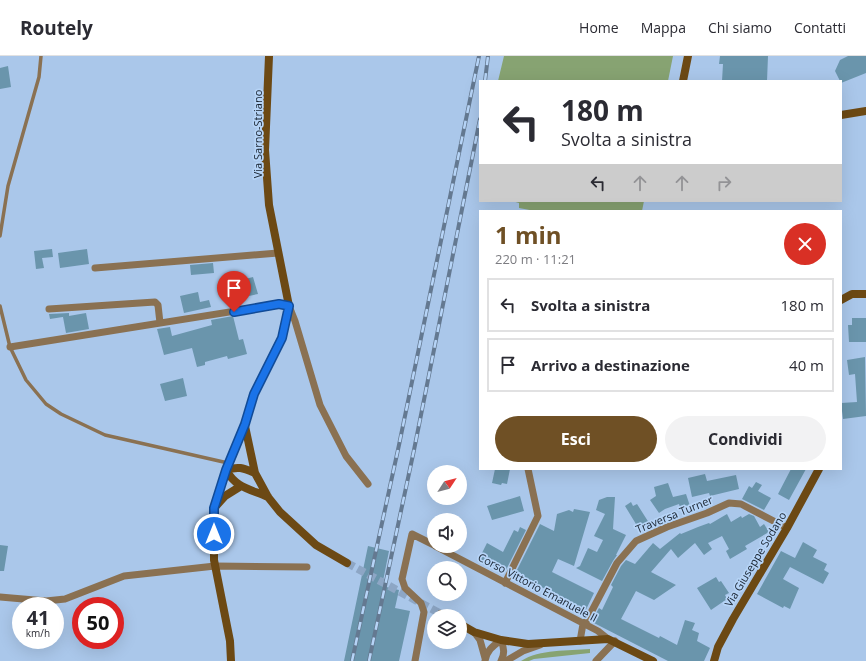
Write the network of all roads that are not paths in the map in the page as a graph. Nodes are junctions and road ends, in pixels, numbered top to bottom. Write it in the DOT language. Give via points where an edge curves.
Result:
graph roads {
  1 [pos="41,56"];
  2 [pos="270,56"];
  3 [pos="688,56"];
  4 [pos="683,80"];
  5 [pos="866,111"];
  6 [pos="842,115"];
  7 [pos="2,214"];
  8 [pos="0,236"];
  9 [pos="278,253"];
  10 [pos="95,268"];
  11 [pos="866,294"];
  12 [pos="842,299"];
  13 [pos="0,306"];
  14 [pos="289,306"];
  15 [pos="49,309"];
  16 [pos="160,324"];
  17 [pos="10,347"];
  18 [pos="245,424"];
  19 [pos="228,467"];
  20 [pos="528,470"];
  21 [pos="818,470"];
  22 [pos="255,473"];
  23 [pos="368,484"];
  24 [pos="241,486"];
  25 [pos="268,497"];
  26 [pos="214,508"];
  27 [pos="787,528"];
  28 [pos="427,542"];
  29 [pos="448,553"];
  30 [pos="347,563"];
  31 [pos="215,566"];
  32 [pos="307,567"];
  33 [pos="505,583"];
  34 [pos="0,597"];
  35 [pos="584,624"];
  36 [pos="467,628"];
  37 [pos="474,632"];
  38 [pos="501,640"];
  39 [pos="611,640"];
  40 [pos="580,641"];
  41 [pos="543,643"];
  42 [pos="485,660"];
  43 [pos="231,661"];
  44 [pos="415,661"];
  45 [pos="501,661"];
  46 [pos="506,661"];
  47 [pos="596,661"];
  48 [pos="652,661"];
  49 [pos="714,661"];
  1 -- 7 [label="lane" via="39,78"];
  2 -- 9 [label="street, Via Sarno-Striano" via="266,150 269,205"];
  3 -- 4 [label="street"];
  5 -- 6 [label="street"];
  7 -- 8 [label="lane"];
  9 -- 10 [label="street"];
  9 -- 14 [label="street, Via Sarno-Striano"];
  11 -- 12 [label="street" via="852,294"];
  13 -- 17 [label="lane"];
  14 -- 16 [label="street" via="279,304"];
  14 -- 18 [label="street" via="282,338 254,394"];
  14 -- 23 [label="street" via="320,405 346,456"];
  15 -- 16 [label="street" via="155,302 158,305"];
  16 -- 17 [label="street"];
  17 -- 19 [label="lane" via="26,380 46,404 61,414 105,435"];
  18 -- 19 [label="street"];
  18 -- 22 [label="street"];
  19 -- 22 [label="street" via="243,468"];
  19 -- 24 [label="street" via="231,478"];
  19 -- 26 [label="street"];
  20 -- 33 [label="street" via="538,516"];
  21 -- 27 [label="street, Via Giuseppe Sodano"];
  22 -- 25 [label="street"];
  24 -- 25 [label="street"];
  24 -- 26 [label="street" via="225,496"];
  25 -- 30 [label="street" via="280,512 316,544"];
  26 -- 31 [label="street"];
  27 -- 35 [label="street, Traversa Turner" via="741,504 729,503 636,540 617,563"];
  27 -- 49 [label="street, Via Giuseppe Sodano" via="732,619"];
  28 -- 44 [label="street, Corso Vittorio Emanuele II" via="412,534 402,579 405,588 421,603 424,612"];
  29 -- 33 [label="street, Corso Vittorio Emanuele II"];
  31 -- 32 [label="street"];
  31 -- 34 [label="street" via="124,576 65,599 46,602"];
  31 -- 43 [label="street" via="230,641"];
  33 -- 35 [label="street, Corso Vittorio Emanuele II"];
  35 -- 39 [label="street, Corso Vittorio Emanuele II"];
  35 -- 40 [label="street, Traversa Turner"];
  36 -- 37 [label="street, Corso Vittorio Emanuele II"];
  37 -- 38 [label="street, Corso Vittorio Emanuele II"];
  37 -- 42 [label="street" via="480,640"];
  38 -- 41 [label="street, Corso Vittorio Emanuele II" via="528,644"];
  38 -- 42 [label="street" via="492,647"];
  38 -- 45 [label="street" via="504,654"];
  39 -- 40 [label="street, Corso Vittorio Emanuele II"];
  39 -- 47 [label="street"];
  39 -- 48 [label="street, Corso Vittorio Emanuele II"];
  40 -- 41 [label="street, Corso Vittorio Emanuele II"];
  41 -- 46 [label="street"];
}
